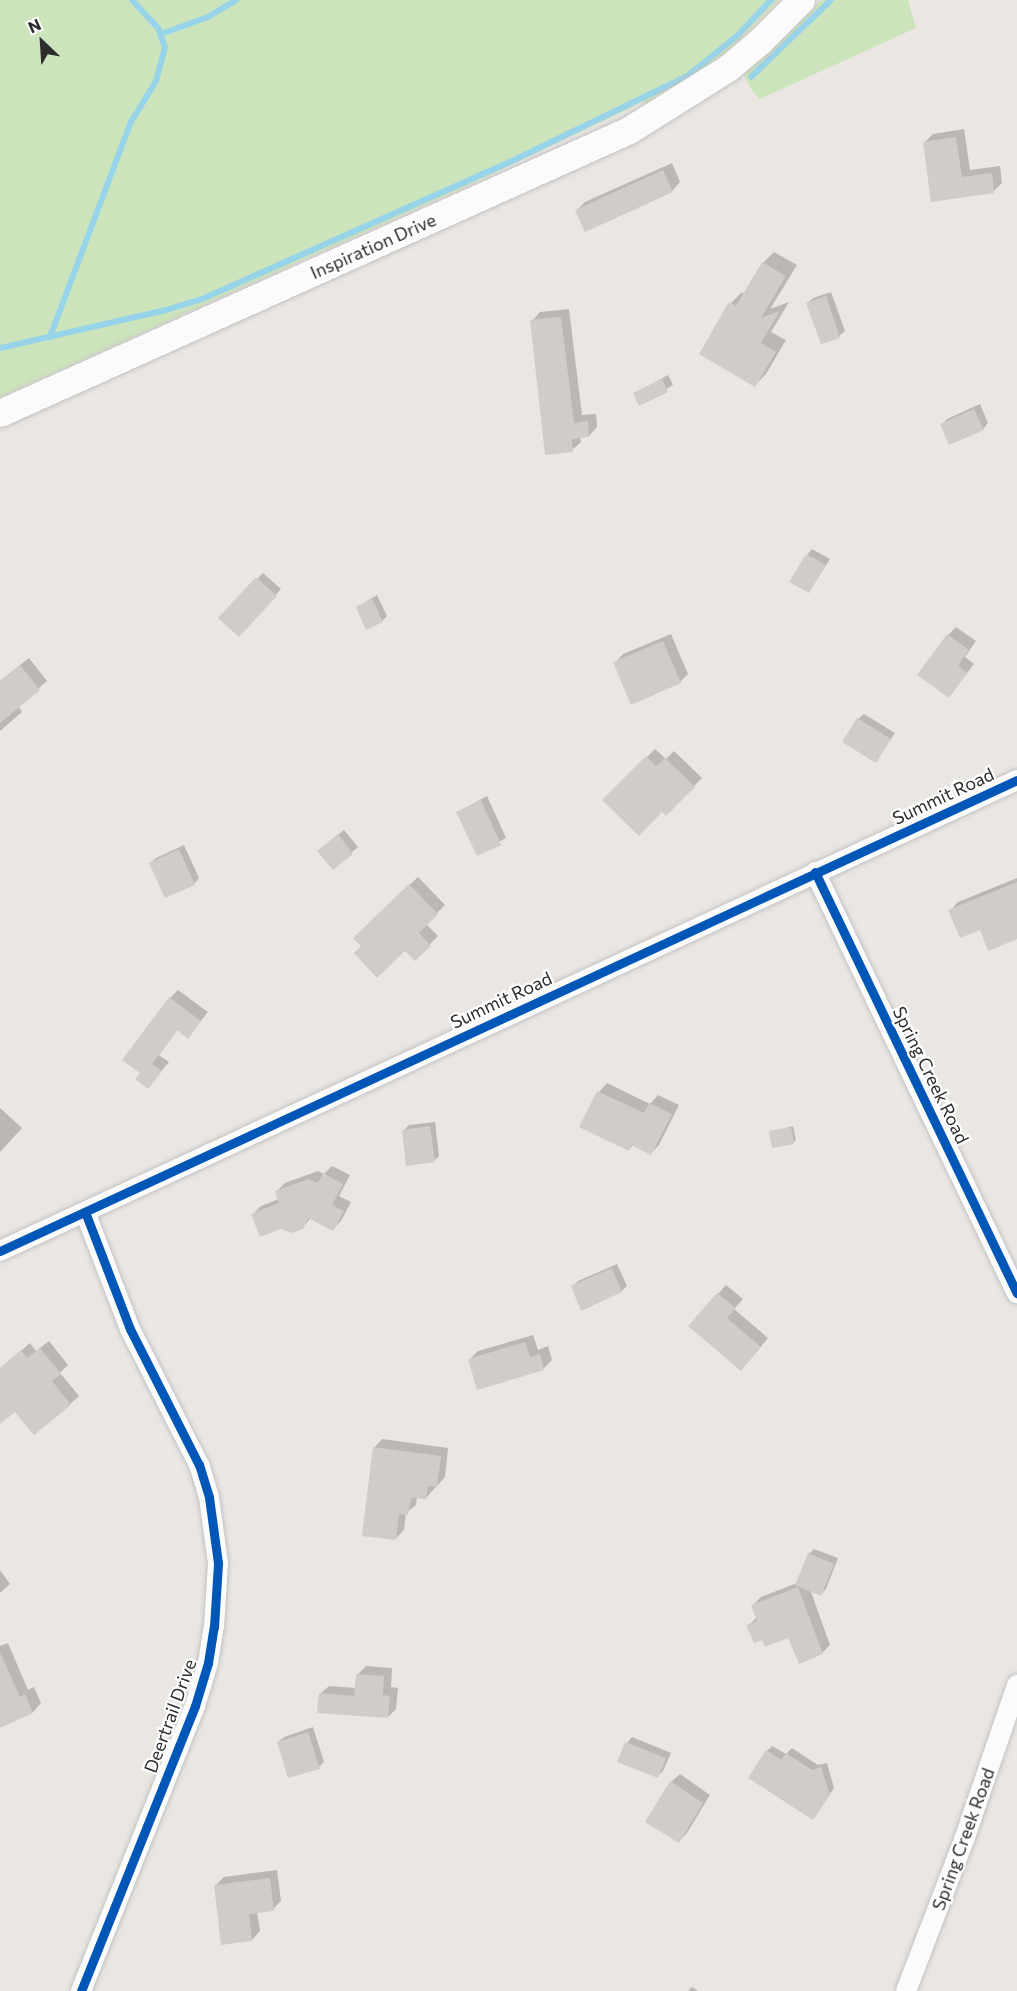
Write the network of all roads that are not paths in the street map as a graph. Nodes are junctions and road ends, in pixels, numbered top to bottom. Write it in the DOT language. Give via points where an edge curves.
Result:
graph roads {
  1 [pos="801,0"];
  2 [pos="0,413"];
  3 [pos="1017,780"];
  4 [pos="815,872"];
  5 [pos="85,1212"];
  6 [pos="0,1251"];
  7 [pos="1017,1293"];
  8 [pos="1017,1685"];
  9 [pos="81,1991"];
  10 [pos="906,1991"];
  1 -- 2 [label="main road, Inspiration Drive" via="737,61 688,95 612,138"];
  3 -- 4 [label="street, Summit Road"];
  4 -- 5 [label="street, Summit Road"];
  4 -- 7 [label="street, Spring Creek Road"];
  5 -- 6 [label="street, Summit Road"];
  5 -- 9 [label="street, Deertrail Drive" via="130,1329 199,1464 209,1497 218,1563 214,1627 195,1706"];
  8 -- 10 [label="street, Spring Creek Road"];
}
